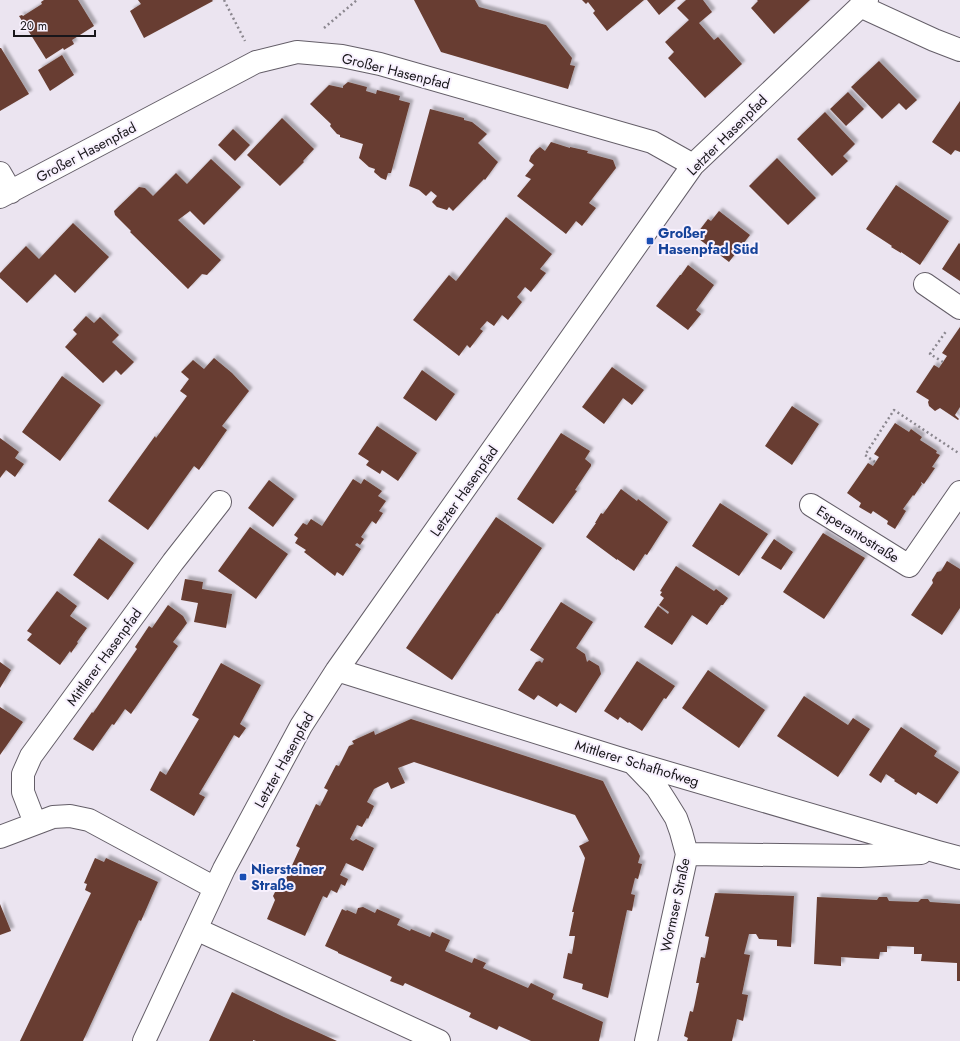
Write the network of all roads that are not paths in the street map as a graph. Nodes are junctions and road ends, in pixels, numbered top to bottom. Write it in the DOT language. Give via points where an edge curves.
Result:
graph roads {
  1 [pos="864,3"];
  2 [pos="960,50"];
  3 [pos="693,166"];
  4 [pos="0,173"];
  5 [pos="6,195"];
  6 [pos="925,284"];
  7 [pos="960,308"];
  8 [pos="960,492"];
  9 [pos="220,502"];
  10 [pos="811,505"];
  11 [pos="338,670"];
  12 [pos="631,762"];
  13 [pos="35,823"];
  14 [pos="0,837"];
  15 [pos="938,852"];
  16 [pos="687,854"];
  17 [pos="960,858"];
  18 [pos="215,888"];
  19 [pos="196,929"];
  20 [pos="144,1041"];
  21 [pos="439,1041"];
  22 [pos="646,1041"];
  1 -- 2 [label="street" via="934,40"];
  1 -- 3 [label="street, Letzter Hasenpfad"];
  3 -- 5 [label="street, Großer Hasenpfad" via="652,142 380,64 342,56 297,52 256,62"];
  3 -- 11 [label="street, Letzter Hasenpfad"];
  4 -- 5 [label="street"];
  6 -- 7 [label="street"];
  8 -- 10 [label="street, Esperantostraße" via="909,566"];
  9 -- 13 [label="street, Mittlerer Hasenpfad" via="31,756 24,774 23,792"];
  11 -- 12 [label="street, Mittlerer Schafhofweg"];
  11 -- 18 [label="street, Letzter Hasenpfad" via="301,726"];
  12 -- 15 [label="street, Mittlerer Schafhofweg"];
  12 -- 16 [label="street, Wormser Straße" via="657,788 676,818"];
  13 -- 14 [label="street"];
  13 -- 18 [label="street" via="53,817 70,816 89,820"];
  15 -- 16 [label="street, Mittlerer Schafhofweg" via="860,856"];
  15 -- 17 [label="street, Mittlerer Schafhofweg"];
  16 -- 22 [label="street, Wormser Straße"];
  18 -- 19 [label="street, Letzter Hasenpfad"];
  19 -- 20 [label="street, Letzter Hasenpfad"];
  19 -- 21 [label="street"];
}
